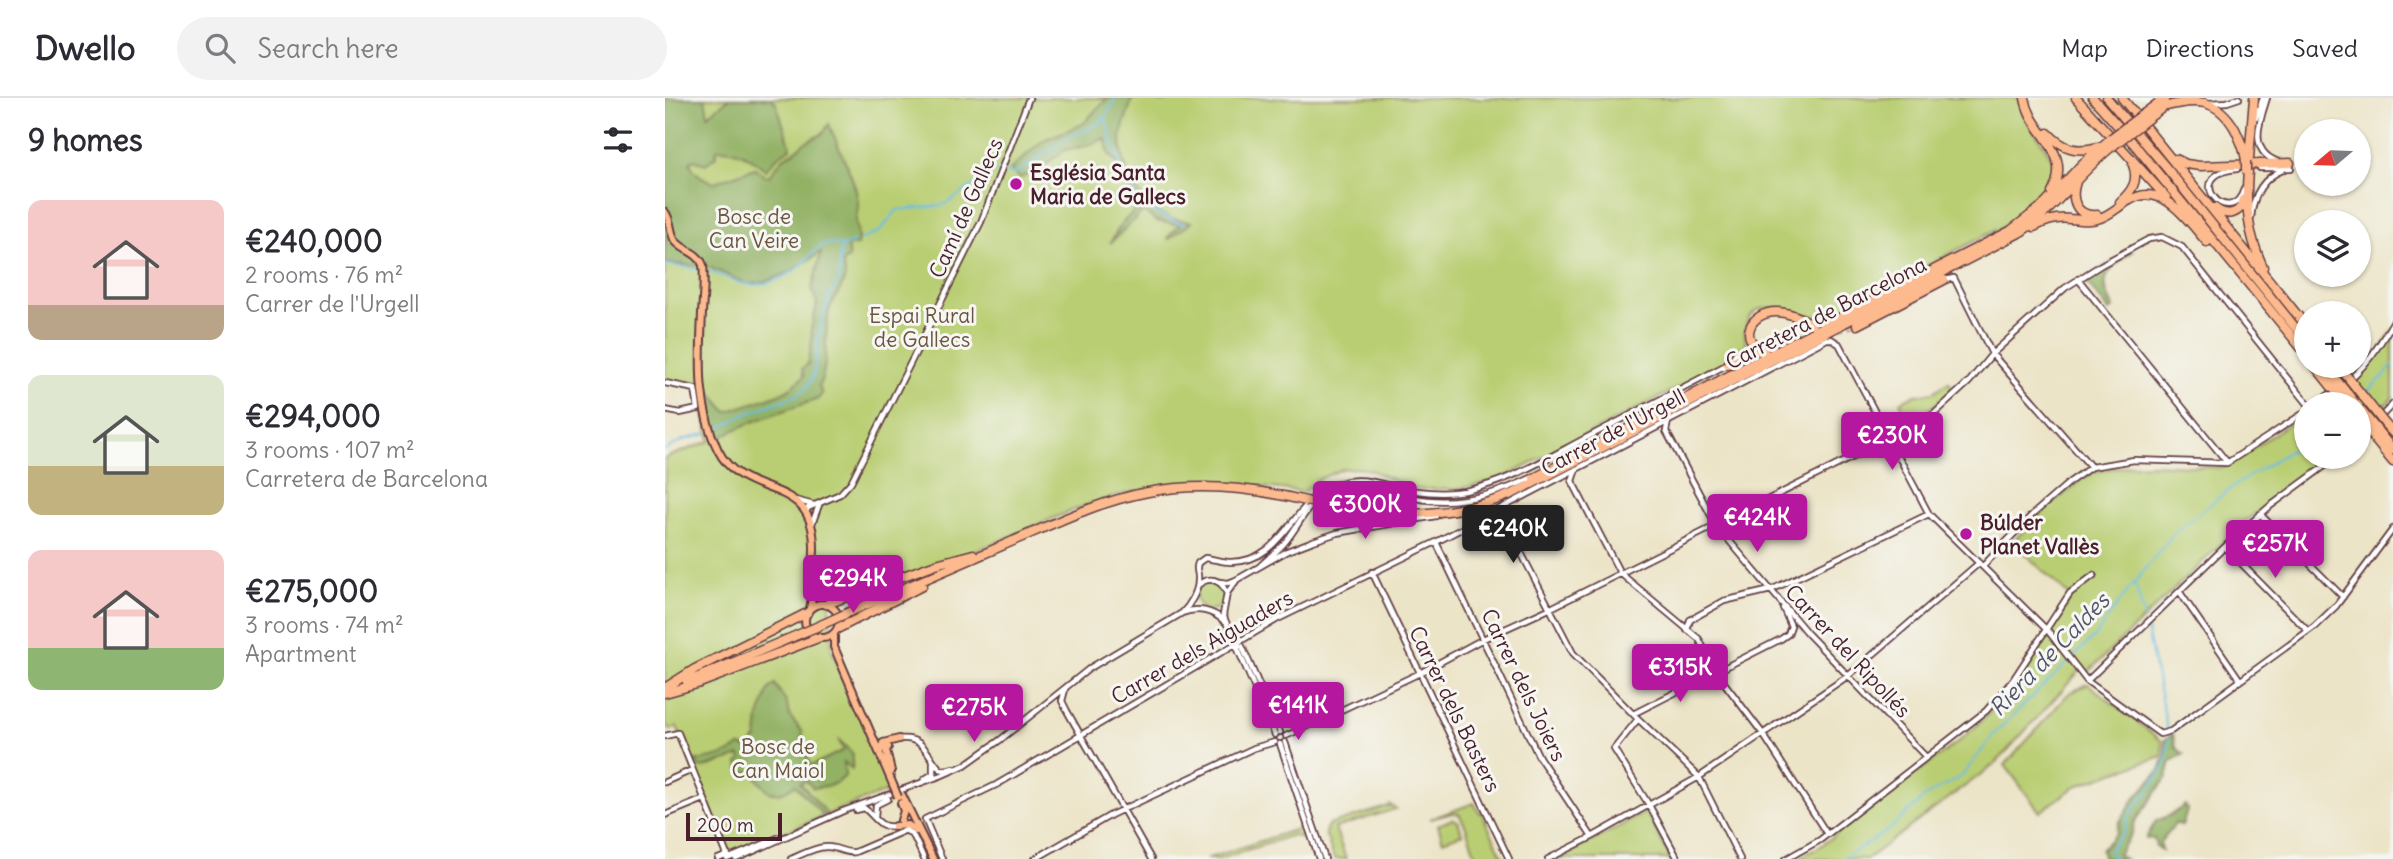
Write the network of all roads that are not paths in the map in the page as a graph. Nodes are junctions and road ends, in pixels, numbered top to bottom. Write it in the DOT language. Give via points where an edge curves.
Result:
graph roads {
  1 [pos="1030,98"];
  2 [pos="2027,98"];
  3 [pos="2076,98"];
  4 [pos="2093,98"];
  5 [pos="2107,98"];
  6 [pos="2122,98"];
  7 [pos="2127,98"];
  8 [pos="2176,98"];
  9 [pos="2239,98"];
  10 [pos="2254,98"];
  11 [pos="2265,98"];
  12 [pos="2206,102"];
  13 [pos="2164,103"];
  14 [pos="2143,118"];
  15 [pos="2250,140"];
  16 [pos="2112,142"];
  17 [pos="2101,146"];
  18 [pos="2126,153"];
  19 [pos="2171,156"];
  20 [pos="2247,161"];
  21 [pos="2290,166"];
  22 [pos="2247,171"];
  23 [pos="2077,177"];
  24 [pos="2245,187"];
  25 [pos="2198,190"];
  26 [pos="2161,195"];
  27 [pos="2040,209"];
  28 [pos="665,212"];
  29 [pos="1988,250"];
  30 [pos="2258,256"];
  31 [pos="2078,279"];
  32 [pos="1944,280"];
  33 [pos="2270,282"];
  34 [pos="2249,286"];
  35 [pos="2294,311"];
  36 [pos="2393,322"];
  37 [pos="1812,324"];
  38 [pos="1857,325"];
  39 [pos="1840,326"];
  40 [pos="2294,326"];
  41 [pos="2294,340"];
  42 [pos="1792,344"];
  43 [pos="1763,350"];
  44 [pos="1736,354"];
  45 [pos="1991,354"];
  46 [pos="1781,362"];
  47 [pos="1728,364"];
  48 [pos="2328,378"];
  49 [pos="2332,378"];
  50 [pos="2348,378"];
  51 [pos="665,383"];
  52 [pos="2335,384"];
  53 [pos="2298,392"];
  54 [pos="2332,392"];
  55 [pos="2339,392"];
  56 [pos="2343,392"];
  57 [pos="2393,404"];
  58 [pos="701,408"];
  59 [pos="666,412"];
  60 [pos="2294,419"];
  61 [pos="1669,420"];
  62 [pos="2371,427"];
  63 [pos="2371,428"];
  64 [pos="2371,430"];
  65 [pos="2374,433"];
  66 [pos="2393,433"];
  67 [pos="1889,439"];
  68 [pos="2393,450"];
  69 [pos="2227,463"];
  70 [pos="2393,463"];
  71 [pos="2091,467"];
  72 [pos="1576,469"];
  73 [pos="2321,469"];
  74 [pos="1542,473"];
  75 [pos="1559,477"];
  76 [pos="1572,481"];
  77 [pos="795,500"];
  78 [pos="816,506"];
  79 [pos="1464,509"];
  80 [pos="1499,510"];
  81 [pos="807,512"];
  82 [pos="1929,514"];
  83 [pos="2260,514"];
  84 [pos="812,524"];
  85 [pos="1716,525"];
  86 [pos="2393,529"];
  87 [pos="1436,542"];
  88 [pos="2224,547"];
  89 [pos="990,551"];
  90 [pos="1981,564"];
  91 [pos="1259,567"];
  92 [pos="1372,572"];
  93 [pos="1620,573"];
  94 [pos="1197,574"];
  95 [pos="2094,575"];
  96 [pos="1208,579"];
  97 [pos="1236,580"];
  98 [pos="1220,582"];
  99 [pos="1198,585"];
  100 [pos="812,587"];
  101 [pos="1771,590"];
  102 [pos="2179,591"];
  103 [pos="1227,593"];
  104 [pos="1194,596"];
  105 [pos="2343,597"];
  106 [pos="1780,601"];
  107 [pos="825,604"];
  108 [pos="1225,604"];
  109 [pos="1549,609"];
  110 [pos="1201,610"];
  111 [pos="809,611"];
  112 [pos="1210,612"];
  113 [pos="1182,613"];
  114 [pos="1224,622"];
  115 [pos="1687,630"];
  116 [pos="2047,630"];
  117 [pos="836,631"];
  118 [pos="2308,631"];
  119 [pos="821,638"];
  120 [pos="1483,639"];
  121 [pos="1236,644"];
  122 [pos="834,647"];
  123 [pos="842,664"];
  124 [pos="1716,672"];
  125 [pos="1420,673"];
  126 [pos="1848,676"];
  127 [pos="2240,680"];
  128 [pos="2087,681"];
  129 [pos="1067,686"];
  130 [pos="665,691"];
  131 [pos="1041,707"];
  132 [pos="1067,711"];
  133 [pos="1633,715"];
  134 [pos="1638,719"];
  135 [pos="1763,734"];
  136 [pos="665,736"];
  137 [pos="1081,736"];
  138 [pos="899,739"];
  139 [pos="1280,739"];
  140 [pos="1000,740"];
  141 [pos="882,747"];
  142 [pos="1926,757"];
  143 [pos="933,760"];
  144 [pos="959,768"];
  145 [pos="692,770"];
  146 [pos="1699,777"];
  147 [pos="665,782"];
  148 [pos="896,787"];
  149 [pos="901,798"];
  150 [pos="704,799"];
  151 [pos="1649,805"];
  152 [pos="1124,810"];
  153 [pos="843,811"];
  154 [pos="665,815"];
  155 [pos="875,818"];
  156 [pos="909,822"];
  157 [pos="815,823"];
  158 [pos="895,826"];
  159 [pos="807,827"];
  160 [pos="1827,834"];
  161 [pos="1592,837"];
  162 [pos="841,851"];
  163 [pos="733,858"];
  164 [pos="718,859"];
  165 [pos="791,859"];
  166 [pos="848,859"];
  167 [pos="924,859"];
  168 [pos="932,859"];
  169 [pos="942,859"];
  170 [pos="1035,859"];
  171 [pos="1151,859"];
  172 [pos="1319,859"];
  173 [pos="1325,859"];
  174 [pos="1509,859"];
  175 [pos="1548,859"];
  176 [pos="1678,859"];
  177 [pos="1740,859"];
  178 [pos="1786,859"];
  1 -- 78 [label="street, Camí de Gallecs" via="981,222 852,482"];
  2 -- 17 [label="highway" via="2036,119 2062,145 2078,151"];
  2 -- 27 [label="highway" via="2031,117 2053,148 2058,166 2054,188"];
  3 -- 18 [label="highway"];
  4 -- 34 [label="highway"];
  5 -- 40 [label="highway"];
  6 -- 14 [label="highway"];
  7 -- 14 [label="highway"];
  8 -- 13 [label="highway, Carretera de Barcelona"];
  9 -- 12 [label="street"];
  10 -- 15 [label="highway"];
  11 -- 15 [label="street"];
  11 -- 21 [label="street" via="2260,147 2269,158"];
  12 -- 13 [label="highway"];
  12 -- 20 [label="highway" via="2228,119"];
  13 -- 14 [label="highway, Carretera de Barcelona"];
  14 -- 16 [label="highway, Carretera de Barcelona, bridge"];
  14 -- 19 [label="highway"];
  15 -- 20 [label="highway"];
  16 -- 17 [label="highway, Carretera de Barcelona"];
  16 -- 23 [label="highway, Carretera de Barcelona"];
  17 -- 27 [label="highway, Carretera de Barcelona"];
  18 -- 23 [label="highway" via="2135,183 2106,212 2091,216 2078,209 2073,194"];
  18 -- 26 [label="highway"];
  19 -- 21 [label="highway" via="2195,166"];
  19 -- 25 [label="highway"];
  20 -- 22 [label="highway, bridge"];
  21 -- 24 [label="street" via="2226,170 2214,177 2210,188 2215,200 2226,205 2239,200"];
  21 -- 30 [label="street" via="2276,172 2255,197 2251,226"];
  22 -- 24 [label="highway"];
  22 -- 30 [label="highway" via="2247,219"];
  23 -- 29 [label="highway, Carretera de Barcelona" via="2037,220"];
  24 -- 25 [label="highway" via="2242,206 2229,214 2218,211"];
  25 -- 33 [label="highway"];
  26 -- 29 [label="highway" via="2138,196 2095,220 2049,220"];
  26 -- 34 [label="highway"];
  27 -- 42 [label="highway, Carretera de Barcelona" via="2010,231"];
  28 -- 58 [label="main road" via="674,239 703,265"];
  29 -- 39 [label="highway, Carretera de Barcelona"];
  30 -- 33 [label="highway"];
  31 -- 45 [label="street"];
  31 -- 53 [label="street" via="2139,243 2162,237 2182,247"];
  31 -- 69 [label="street"];
  32 -- 38 [label="highway"];
  32 -- 45 [label="street" via="1954,278"];
  33 -- 35 [label="highway"];
  34 -- 41 [label="highway"];
  36 -- 54 [label="street" via="2371,358"];
  37 -- 43 [label="highway" via="1787,313 1760,316 1749,333"];
  39 -- 46 [label="highway"];
  39 -- 79 [label="highway, Carretera de Barcelona" via="1526,488"];
  42 -- 43 [label="highway"];
  42 -- 74 [label="highway, Carretera de Barcelona"];
  43 -- 47 [label="highway"];
  44 -- 47 [label="street"];
  45 -- 67 [label="street" via="1934,414"];
  45 -- 71 [label="street"];
  46 -- 61 [label="street, Carrer de l'Urgell"];
  46 -- 67 [label="street, Carrer de l'Urgell" via="1834,340"];
  47 -- 94 [label="street" via="1504,481 1462,491 1416,491 1360,478 1339,482 1312,498 1264,553 1231,562 1205,558 1195,565"];
  48 -- 52 [label="highway"];
  49 -- 52 [label="highway"];
  50 -- 66 [label="highway, bridge"];
  51 -- 58 [label="street" via="696,390"];
  52 -- 55 [label="highway, bridge"];
  52 -- 56 [label="highway, bridge"];
  57 -- 62 [label="street"];
  58 -- 59 [label="street"];
  58 -- 77 [label="main road" via="729,465"];
  60 -- 69 [label="street"];
  61 -- 72 [label="street, Carrer de l'Urgell"];
  61 -- 85 [label="street, Carrer del Ripollés" via="1667,431"];
  63 -- 65 [label="highway, bridge"];
  64 -- 65 [label="highway, bridge"];
  65 -- 68 [label="highway"];
  65 -- 70 [label="highway"];
  67 -- 82 [label="street"];
  67 -- 85 [label="street"];
  69 -- 71 [label="street" via="2134,460"];
  71 -- 90 [label="street"];
  72 -- 75 [label="street, Carrer de l'Urgell"];
  72 -- 76 [label="street"];
  73 -- 83 [label="street"];
  74 -- 79 [label="highway, Carretera de Barcelona"];
  74 -- 91 [label="street" via="1490,495 1450,501 1360,486 1339,488 1316,500 1283,545"];
  75 -- 76 [label="street"];
  75 -- 80 [label="street, Carrer de l'Urgell"];
  76 -- 93 [label="street"];
  77 -- 78 [label="street"];
  77 -- 81 [label="main road"];
  78 -- 81 [label="street, Camí de Gallecs"];
  78 -- 84 [label="street"];
  79 -- 89 [label="highway, Carretera de Barcelona, bridge" via="1383,515 1255,490 1187,488 1148,492 1095,506"];
  79 -- 91 [label="street" via="1337,533"];
  80 -- 87 [label="street, Carrer dels Aiguaders"];
  80 -- 109 [label="street"];
  81 -- 84 [label="main road"];
  82 -- 90 [label="street"];
  82 -- 101 [label="street"];
  83 -- 88 [label="street"];
  83 -- 105 [label="street"];
  84 -- 100 [label="main road"];
  85 -- 93 [label="street"];
  85 -- 101 [label="street, Carrer del Ripollés"];
  86 -- 105 [label="street"];
  87 -- 92 [label="street, Carrer dels Aiguaders"];
  87 -- 120 [label="street, Carrer dels Joiers"];
  88 -- 102 [label="street"];
  88 -- 118 [label="street"];
  89 -- 107 [label="highway" via="936,564"];
  89 -- 117 [label="highway"];
  89 -- 130 [label="highway, Carretera de Barcelona, bridge"];
  90 -- 116 [label="street"];
  90 -- 126 [label="street"];
  91 -- 97 [label="street"];
  92 -- 121 [label="street, Carrer dels Aiguaders"];
  92 -- 125 [label="street, Carrer dels Basters"];
  93 -- 109 [label="street"];
  93 -- 115 [label="street"];
  94 -- 96 [label="street"];
  94 -- 99 [label="street"];
  95 -- 116 [label="street" via="2070,593"];
  96 -- 98 [label="street"];
  96 -- 99 [label="street"];
  97 -- 98 [label="street"];
  97 -- 103 [label="street"];
  98 -- 103 [label="street"];
  99 -- 104 [label="street"];
  100 -- 107 [label="main road" via="815,597"];
  100 -- 111 [label="main road"];
  101 -- 106 [label="street, Carrer del Ripollés"];
  101 -- 115 [label="street" via="1724,601 1690,620"];
  102 -- 127 [label="street"];
  102 -- 128 [label="street"];
  103 -- 108 [label="street"];
  104 -- 110 [label="street"];
  104 -- 113 [label="street"];
  105 -- 118 [label="street"];
  106 -- 124 [label="street" via="1791,626 1788,634"];
  106 -- 126 [label="street, Carrer del Ripollés"];
  107 -- 111 [label="main road"];
  107 -- 117 [label="main road" via="838,613"];
  108 -- 112 [label="street"];
  108 -- 114 [label="street"];
  109 -- 120 [label="street"];
  109 -- 133 [label="street" via="1573,653"];
  110 -- 112 [label="street"];
  110 -- 113 [label="street"];
  111 -- 119 [label="main road" via="807,629"];
  111 -- 130 [label="highway" via="695,669"];
  112 -- 114 [label="street"];
  113 -- 129 [label="street"];
  114 -- 121 [label="street"];
  115 -- 124 [label="street" via="1699,639"];
  116 -- 128 [label="street"];
  116 -- 142 [label="street" via="1986,711"];
  117 -- 119 [label="main road"];
  117 -- 122 [label="main road"];
  118 -- 127 [label="street"];
  119 -- 122 [label="main road"];
  119 -- 130 [label="highway" via="697,684"];
  120 -- 125 [label="street"];
  120 -- 161 [label="street, Carrer dels Joiers" via="1539,757"];
  121 -- 137 [label="street, Carrer dels Aiguaders"];
  121 -- 139 [label="street"];
  122 -- 123 [label="main road"];
  123 -- 141 [label="main road"];
  123 -- 141 [label="main road"];
  124 -- 133 [label="street"];
  124 -- 135 [label="street"];
  125 -- 139 [label="street"];
  125 -- 174 [label="street, Carrer dels Basters"];
  126 -- 135 [label="street"];
  126 -- 142 [label="street, Carrer del Ripollés"];
  127 -- 128 [label="street" via="2164,734"];
  129 -- 131 [label="street"];
  129 -- 132 [label="street" via="1062,695"];
  131 -- 132 [label="street" via="1054,702"];
  131 -- 140 [label="street"];
  132 -- 137 [label="street"];
  133 -- 134 [label="street"];
  134 -- 146 [label="street"];
  134 -- 151 [label="street" via="1613,749"];
  135 -- 146 [label="street"];
  135 -- 160 [label="street"];
  136 -- 145 [label="street" via="678,733"];
  137 -- 152 [label="street"];
  137 -- 169 [label="street, Carrer dels Aiguaders" via="925,819"];
  138 -- 141 [label="main road"];
  138 -- 143 [label="street" via="921,743"];
  139 -- 152 [label="street"];
  139 -- 172 [label="street"];
  139 -- 173 [label="street"];
  140 -- 143 [label="street" via="954,768 940,769"];
  140 -- 144 [label="street"];
  141 -- 148 [label="main road"];
  141 -- 148 [label="main road"];
  142 -- 160 [label="street"];
  143 -- 153 [label="street" via="930,777"];
  144 -- 153 [label="street"];
  144 -- 155 [label="street" via="879,802"];
  145 -- 147 [label="street"];
  145 -- 150 [label="street"];
  146 -- 151 [label="street"];
  146 -- 177 [label="street"];
  148 -- 149 [label="main road, bridge"];
  149 -- 156 [label="main road"];
  149 -- 156 [label="main road"];
  150 -- 154 [label="street"];
  150 -- 163 [label="street"];
  151 -- 161 [label="street"];
  151 -- 176 [label="street"];
  152 -- 170 [label="street"];
  152 -- 171 [label="street"];
  153 -- 157 [label="street"];
  155 -- 157 [label="street" via="865,808"];
  155 -- 158 [label="street" via="885,826"];
  156 -- 158 [label="main road"];
  156 -- 162 [label="street" via="855,852"];
  156 -- 167 [label="street"];
  156 -- 168 [label="main road"];
  157 -- 159 [label="street"];
  159 -- 163 [label="street"];
  159 -- 163 [label="street"];
  160 -- 178 [label="street"];
  161 -- 175 [label="street"];
  162 -- 165 [label="street" via="828,846"];
  162 -- 166 [label="street"];
  163 -- 164 [label="street"];
}
